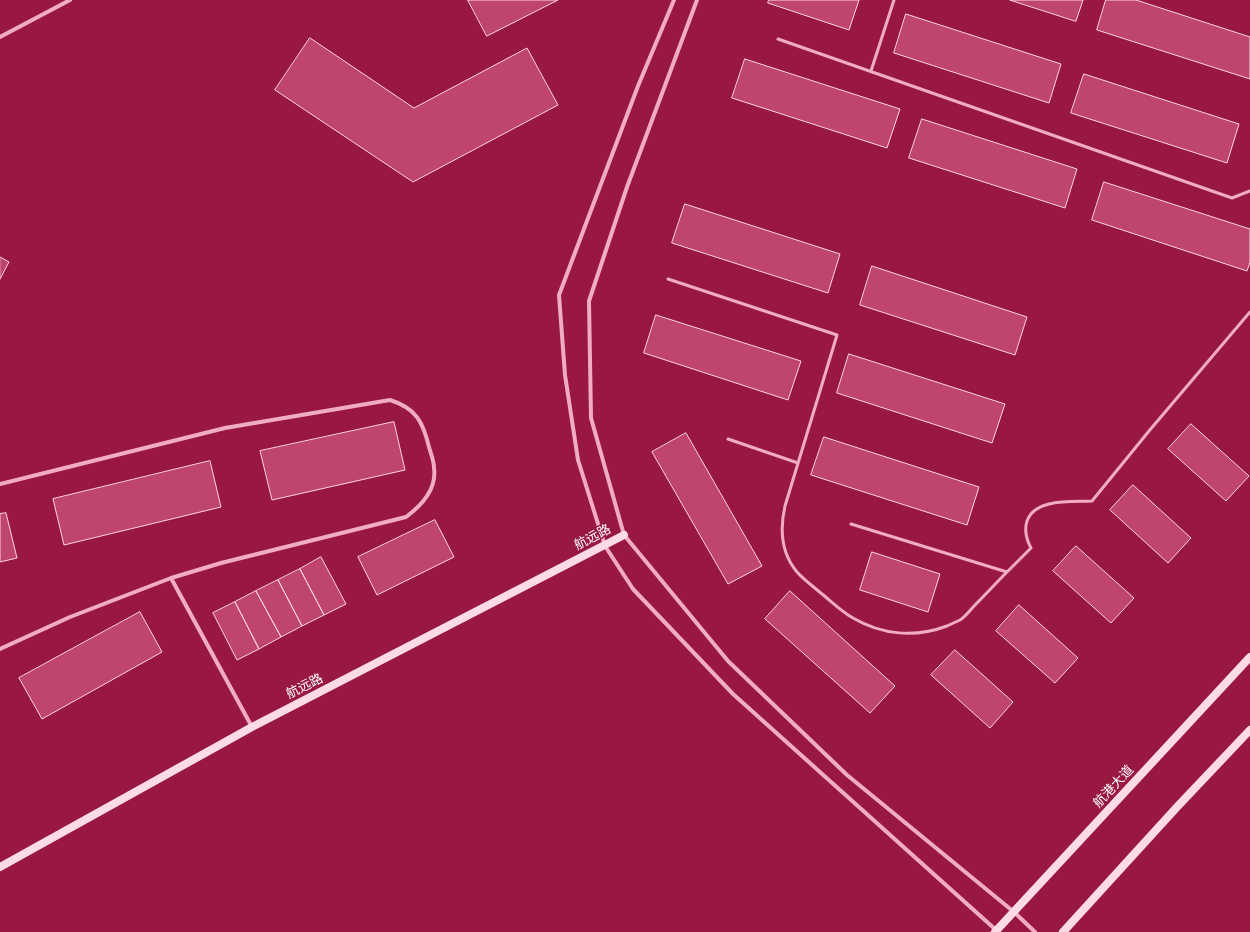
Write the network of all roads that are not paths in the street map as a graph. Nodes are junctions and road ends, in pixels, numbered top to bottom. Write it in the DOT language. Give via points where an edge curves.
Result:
graph roads {
  1 [pos="70,0"];
  2 [pos="674,0"];
  3 [pos="697,0"];
  4 [pos="894,0"];
  5 [pos="0,36"];
  6 [pos="778,39"];
  7 [pos="871,72"];
  8 [pos="1250,191"];
  9 [pos="668,279"];
  10 [pos="1250,312"];
  11 [pos="728,439"];
  12 [pos="798,463"];
  13 [pos="0,484"];
  14 [pos="851,524"];
  15 [pos="624,535"];
  16 [pos="605,546"];
  17 [pos="1006,572"];
  18 [pos="171,578"];
  19 [pos="0,649"];
  20 [pos="1250,657"];
  21 [pos="252,728"];
  22 [pos="1250,730"];
  23 [pos="0,867"];
  24 [pos="1014,912"];
  25 [pos="997,932"];
  26 [pos="1035,932"];
  27 [pos="1063,932"];
  1 -- 5 [label="street"];
  2 -- 16 [label="street" via="638,86 559,295 564,375 578,460"];
  3 -- 15 [label="street" via="627,187 589,301 591,418"];
  4 -- 7 [label="lane"];
  6 -- 7 [label="lane"];
  7 -- 8 [label="lane" via="1232,198"];
  9 -- 12 [label="lane" via="837,336"];
  10 -- 17 [label="lane" via="1092,501 1052,503 1034,510 1028,517 1025,533 1031,548"];
  11 -- 12 [label="lane"];
  12 -- 17 [label="lane" via="782,518 787,554 798,572 852,618 868,626 901,634 948,626 962,619"];
  13 -- 18 [label="street" via="225,428 390,400 400,403 422,423 435,469 430,490 424,501 406,517"];
  14 -- 17 [label="lane"];
  15 -- 16 [label="street, 航远路"];
  15 -- 24 [label="street" via="734,667 846,775"];
  16 -- 21 [label="street, 航远路"];
  16 -- 25 [label="street" via="634,589 733,694"];
  18 -- 19 [label="street" via="70,617"];
  18 -- 21 [label="street"];
  20 -- 24 [label="street, 航港大道"];
  21 -- 23 [label="street, 航远路"];
  22 -- 27 [label="street"];
  24 -- 25 [label="street, 航港大道"];
  24 -- 26 [label="street"];
}
